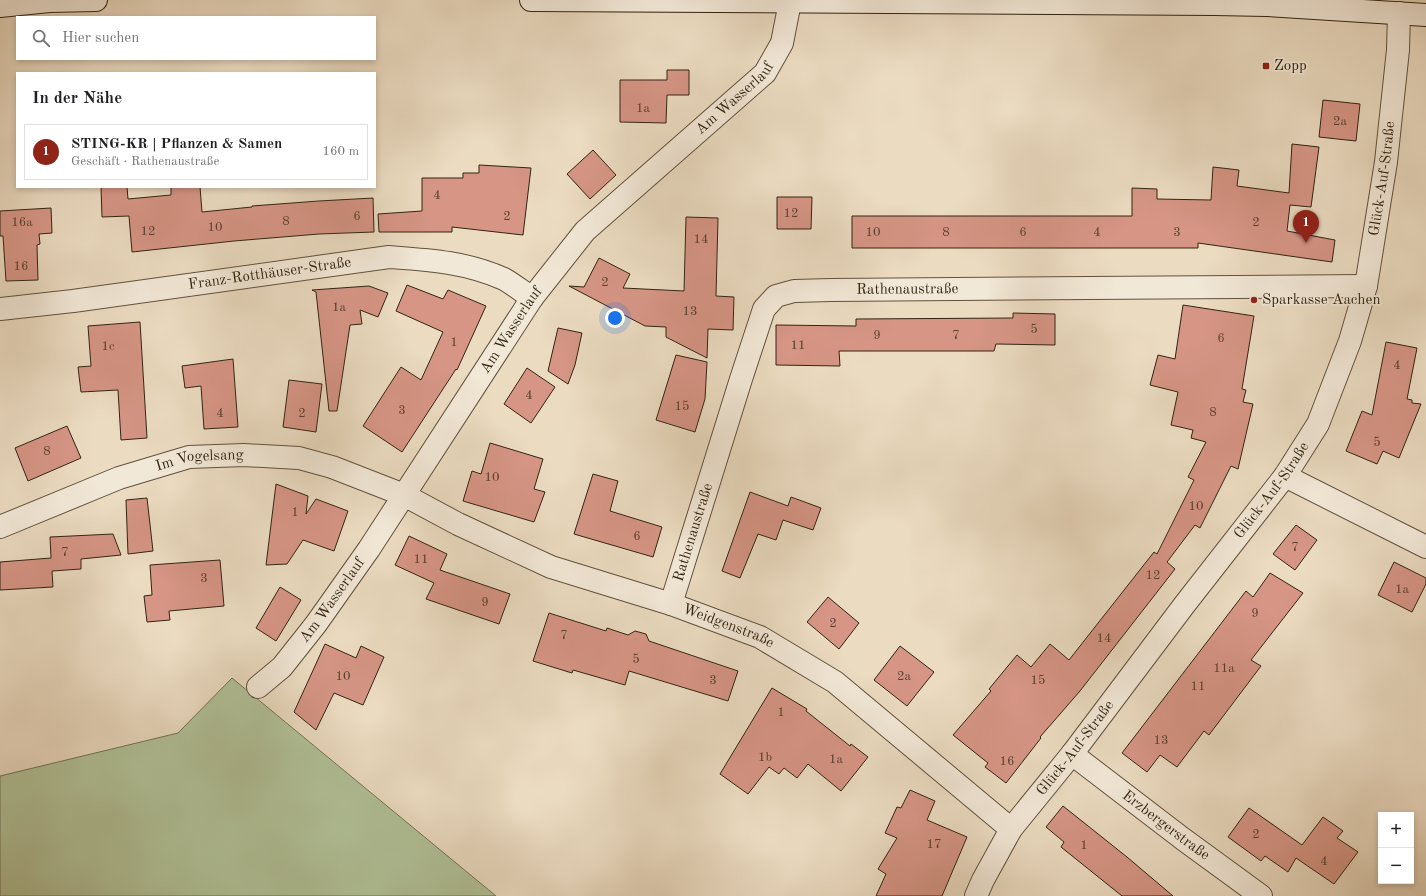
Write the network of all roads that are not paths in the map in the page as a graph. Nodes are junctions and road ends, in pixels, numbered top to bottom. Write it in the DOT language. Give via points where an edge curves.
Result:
graph roads {
  1 [pos="96,0"];
  2 [pos="532,0"];
  3 [pos="790,2"];
  4 [pos="0,6"];
  5 [pos="1399,13"];
  6 [pos="1426,15"];
  7 [pos="1366,286"];
  8 [pos="532,298"];
  9 [pos="0,309"];
  10 [pos="1285,476"];
  11 [pos="404,495"];
  12 [pos="0,527"];
  13 [pos="1426,547"];
  14 [pos="671,604"];
  15 [pos="258,687"];
  16 [pos="1072,754"];
  17 [pos="1011,829"];
  18 [pos="976,896"];
  19 [pos="1262,896"];
  1 -- 4 [label="street"];
  2 -- 3 [label="street"];
  3 -- 5 [label="street" via="1222,4"];
  3 -- 8 [label="street, Am Wasserlauf" via="782,43 766,73 585,232"];
  5 -- 6 [label="street"];
  5 -- 7 [label="street, Glück-Auf-Straße" via="1398,50 1386,162"];
  7 -- 10 [label="street, Glück-Auf-Straße" via="1350,341 1318,424"];
  7 -- 14 [label="street, Rathenaustraße" via="824,290 794,291 776,296 764,309"];
  8 -- 9 [label="street, Franz-Rotthäuser-Straße" via="505,280 477,269 440,261 389,257"];
  8 -- 11 [label="street, Am Wasserlauf"];
  10 -- 13 [label="street"];
  10 -- 16 [label="street, Glück-Auf-Straße"];
  11 -- 12 [label="street, Im Vogelsang" via="332,466 299,458 244,455 189,457 119,478"];
  11 -- 14 [label="street, Weidgenstraße" via="458,524 551,567"];
  11 -- 15 [label="street, Am Wasserlauf" via="316,624 282,667"];
  14 -- 17 [label="street, Weidgenstraße" via="760,637 835,682"];
  16 -- 17 [label="street, Glück-Auf-Straße"];
  16 -- 19 [label="street, Erzbergerstraße"];
  17 -- 18 [label="street, Glück-Auf-Straße"];
}
